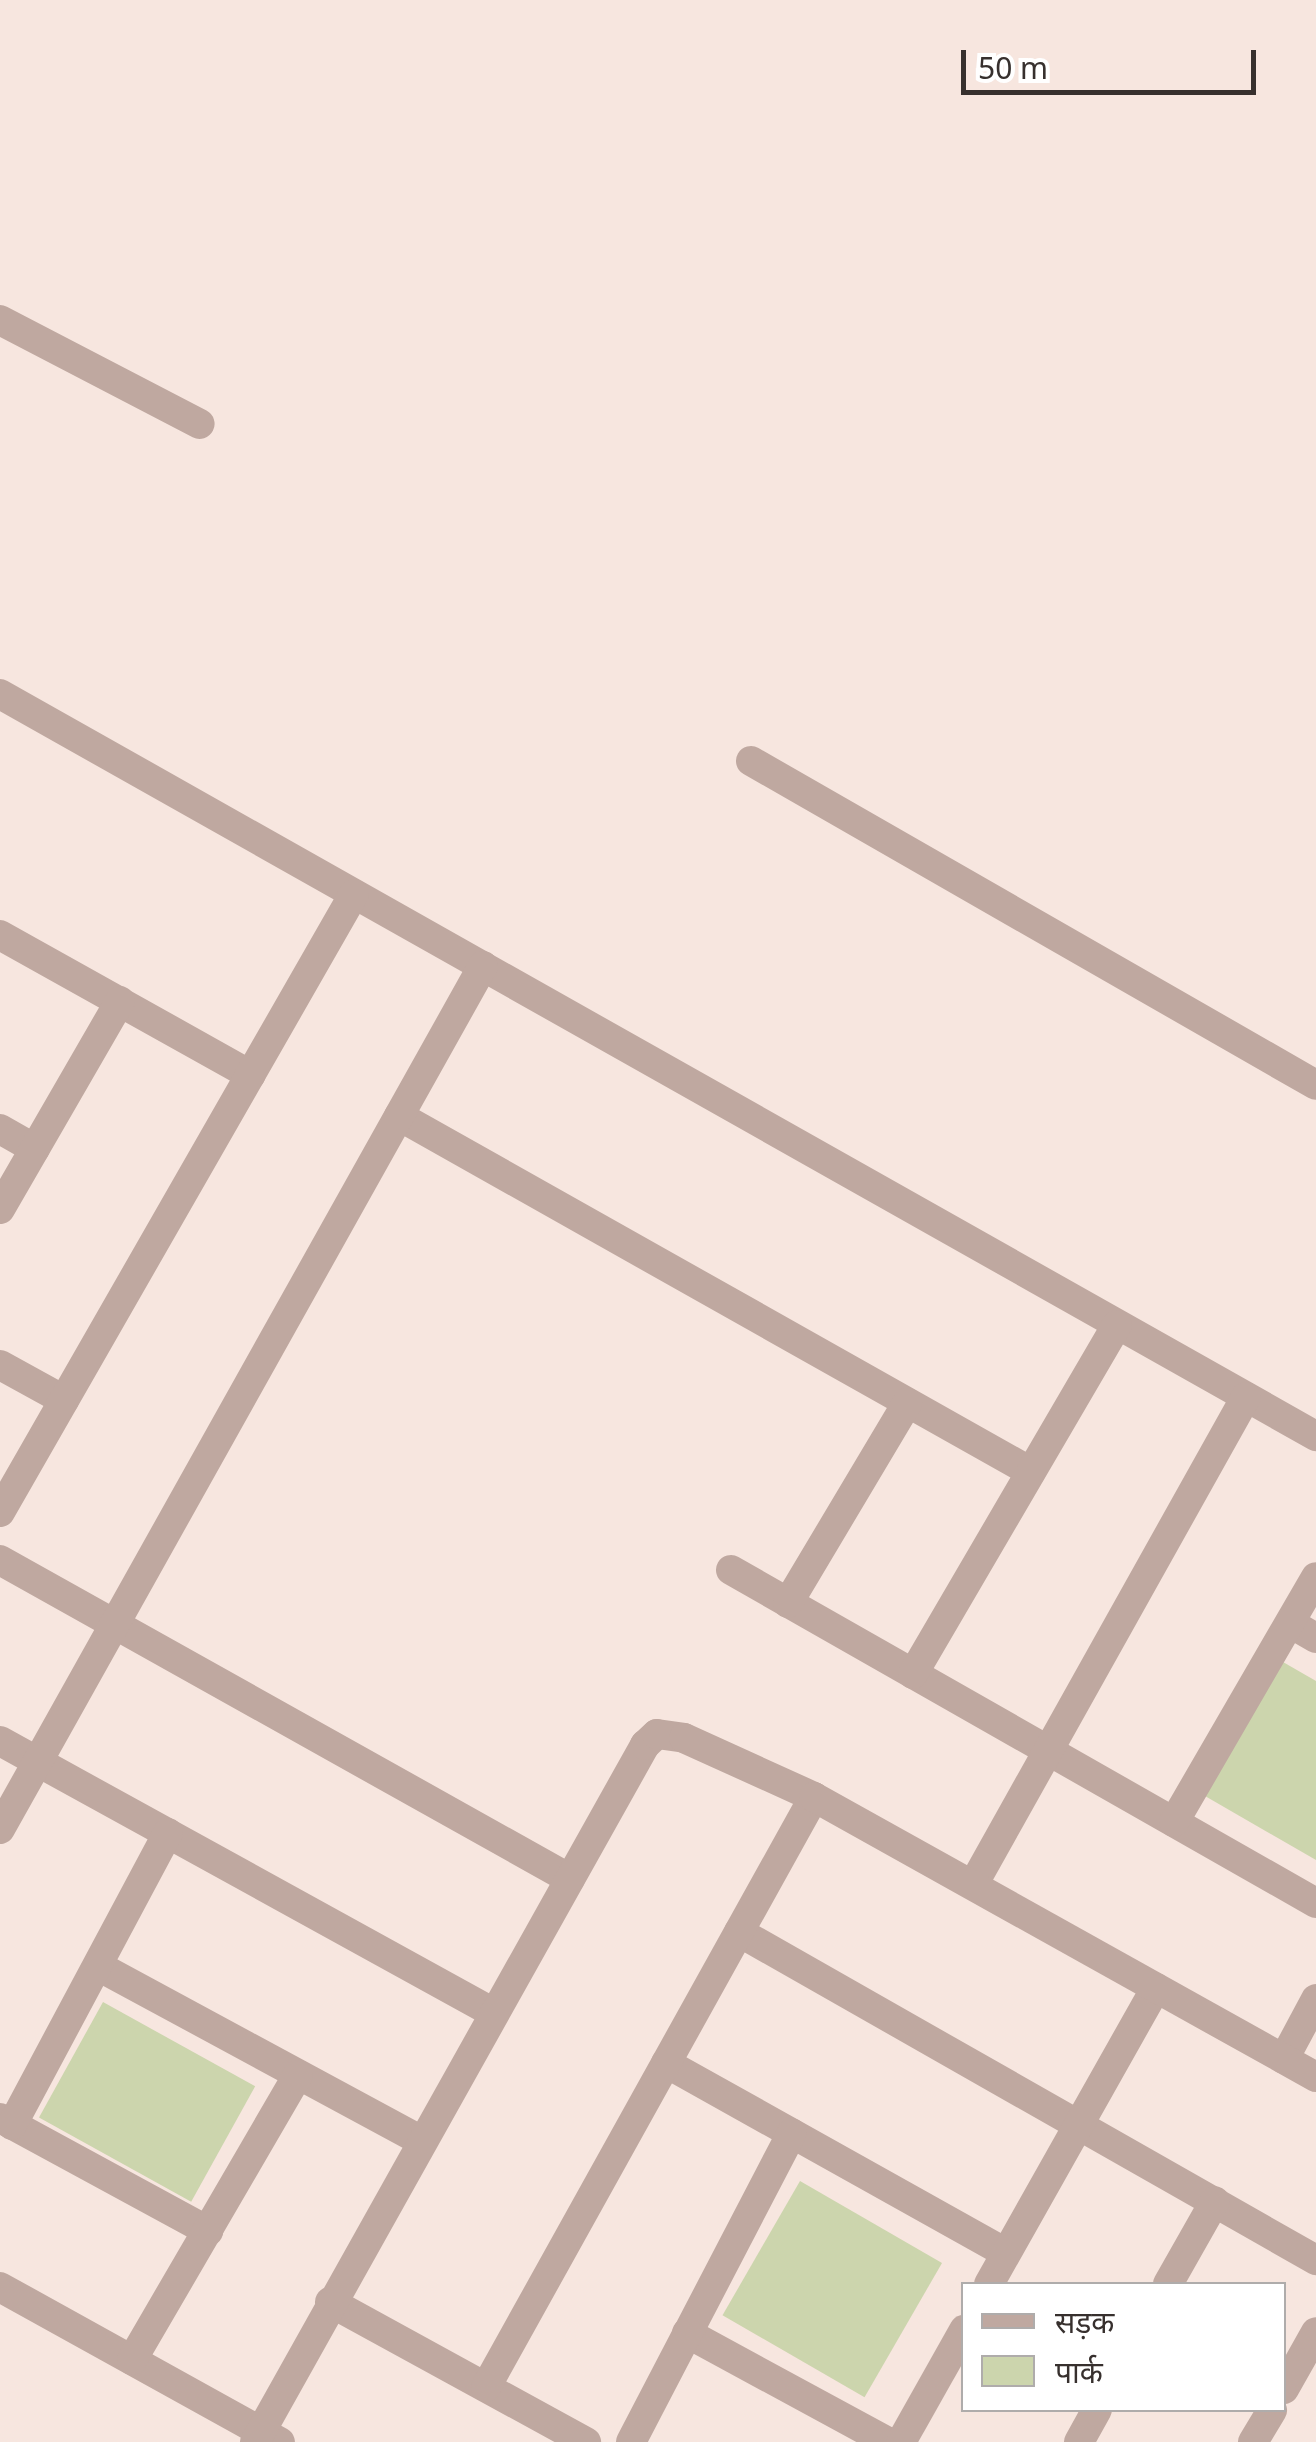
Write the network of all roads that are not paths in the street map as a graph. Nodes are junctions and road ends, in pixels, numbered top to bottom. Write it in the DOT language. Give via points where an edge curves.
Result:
graph roads {
  1 [pos="0,320"];
  2 [pos="200,424"];
  3 [pos="0,694"];
  4 [pos="752,762"];
  5 [pos="354,894"];
  6 [pos="0,934"];
  7 [pos="482,966"];
  8 [pos="120,1001"];
  9 [pos="251,1075"];
  10 [pos="1316,1085"];
  11 [pos="399,1116"];
  12 [pos="0,1129"];
  13 [pos="34,1149"];
  14 [pos="0,1209"];
  15 [pos="1118,1325"];
  16 [pos="0,1365"];
  17 [pos="1246,1396"];
  18 [pos="64,1400"];
  19 [pos="907,1402"];
  20 [pos="1316,1436"];
  21 [pos="1031,1472"];
  22 [pos="0,1512"];
  23 [pos="0,1560"];
  24 [pos="731,1570"];
  25 [pos="1316,1577"];
  26 [pos="788,1603"];
  27 [pos="114,1624"];
  28 [pos="1303,1630"];
  29 [pos="913,1674"];
  30 [pos="0,1741"];
  31 [pos="1048,1751"];
  32 [pos="38,1762"];
  33 [pos="814,1797"];
  34 [pos="1174,1822"];
  35 [pos="0,1829"];
  36 [pos="168,1833"];
  37 [pos="570,1879"];
  38 [pos="973,1885"];
  39 [pos="1316,1903"];
  40 [pos="739,1932"];
  41 [pos="98,1966"];
  42 [pos="1156,1988"];
  43 [pos="1316,1999"];
  44 [pos="494,2014"];
  45 [pos="1284,2059"];
  46 [pos="666,2062"];
  47 [pos="298,2074"];
  48 [pos="1316,2076"];
  49 [pos="6,2121"];
  50 [pos="1078,2126"];
  51 [pos="792,2133"];
  52 [pos="421,2141"];
  53 [pos="1214,2201"];
  54 [pos="208,2231"];
  55 [pos="1006,2253"];
  56 [pos="1316,2260"];
  57 [pos="990,2282"];
  58 [pos="1169,2282"];
  59 [pos="0,2287"];
  60 [pos="330,2302"];
  61 [pos="1316,2332"];
  62 [pos="687,2333"];
  63 [pos="961,2335"];
  64 [pos="132,2360"];
  65 [pos="1286,2385"];
  66 [pos="486,2388"];
  67 [pos="1096,2412"];
  68 [pos="1271,2412"];
  69 [pos="265,2438"];
  70 [pos="586,2442"];
  71 [pos="630,2442"];
  72 [pos="888,2442"];
  73 [pos="900,2442"];
  74 [pos="1079,2442"];
  75 [pos="1253,2442"];
  1 -- 2 [label="street"];
  3 -- 5 [label="street"];
  4 -- 10 [label="street"];
  5 -- 7 [label="street"];
  5 -- 9 [label="street"];
  6 -- 8 [label="street"];
  7 -- 11 [label="street"];
  7 -- 15 [label="street"];
  8 -- 9 [label="street"];
  8 -- 13 [label="street"];
  9 -- 18 [label="street"];
  11 -- 19 [label="street"];
  11 -- 27 [label="street"];
  12 -- 13 [label="street"];
  13 -- 14 [label="street"];
  15 -- 17 [label="street"];
  15 -- 21 [label="street"];
  16 -- 18 [label="street"];
  17 -- 20 [label="street"];
  17 -- 31 [label="street"];
  18 -- 22 [label="street"];
  19 -- 21 [label="street"];
  19 -- 26 [label="street"];
  21 -- 29 [label="street"];
  23 -- 27 [label="street"];
  24 -- 26 [label="street"];
  25 -- 28 [label="street"];
  26 -- 29 [label="street"];
  27 -- 32 [label="street"];
  27 -- 37 [label="street"];
  28 -- 34 [label="street"];
  29 -- 31 [label="street"];
  30 -- 32 [label="street"];
  31 -- 34 [label="street"];
  31 -- 38 [label="street"];
  32 -- 35 [label="street"];
  32 -- 36 [label="street"];
  33 -- 37 [label="street" via="684,1738 657,1734"];
  33 -- 38 [label="street"];
  33 -- 40 [label="street"];
  34 -- 39 [label="street"];
  36 -- 41 [label="street"];
  36 -- 44 [label="street"];
  37 -- 44 [label="street"];
  38 -- 42 [label="street"];
  40 -- 46 [label="street"];
  40 -- 50 [label="street"];
  41 -- 47 [label="street"];
  41 -- 49 [label="street"];
  42 -- 45 [label="street"];
  42 -- 50 [label="street"];
  43 -- 45 [label="street"];
  44 -- 52 [label="street"];
  45 -- 48 [label="street"];
  46 -- 51 [label="street"];
  46 -- 66 [label="street"];
  47 -- 52 [label="street"];
  47 -- 54 [label="street"];
  49 -- 54 [label="street"];
  50 -- 53 [label="street"];
  50 -- 55 [label="street"];
  51 -- 55 [label="street"];
  51 -- 62 [label="street"];
  52 -- 60 [label="street"];
  53 -- 56 [label="street"];
  53 -- 58 [label="street"];
  54 -- 64 [label="street"];
  55 -- 57 [label="street"];
  59 -- 64 [label="street"];
  60 -- 66 [label="street"];
  60 -- 69 [label="street"];
  61 -- 65 [label="street"];
  62 -- 71 [label="street"];
  62 -- 72 [label="street"];
  63 -- 73 [label="street"];
  64 -- 69 [label="street"];
  66 -- 70 [label="street"];
  67 -- 74 [label="street"];
  68 -- 75 [label="street"];
}
